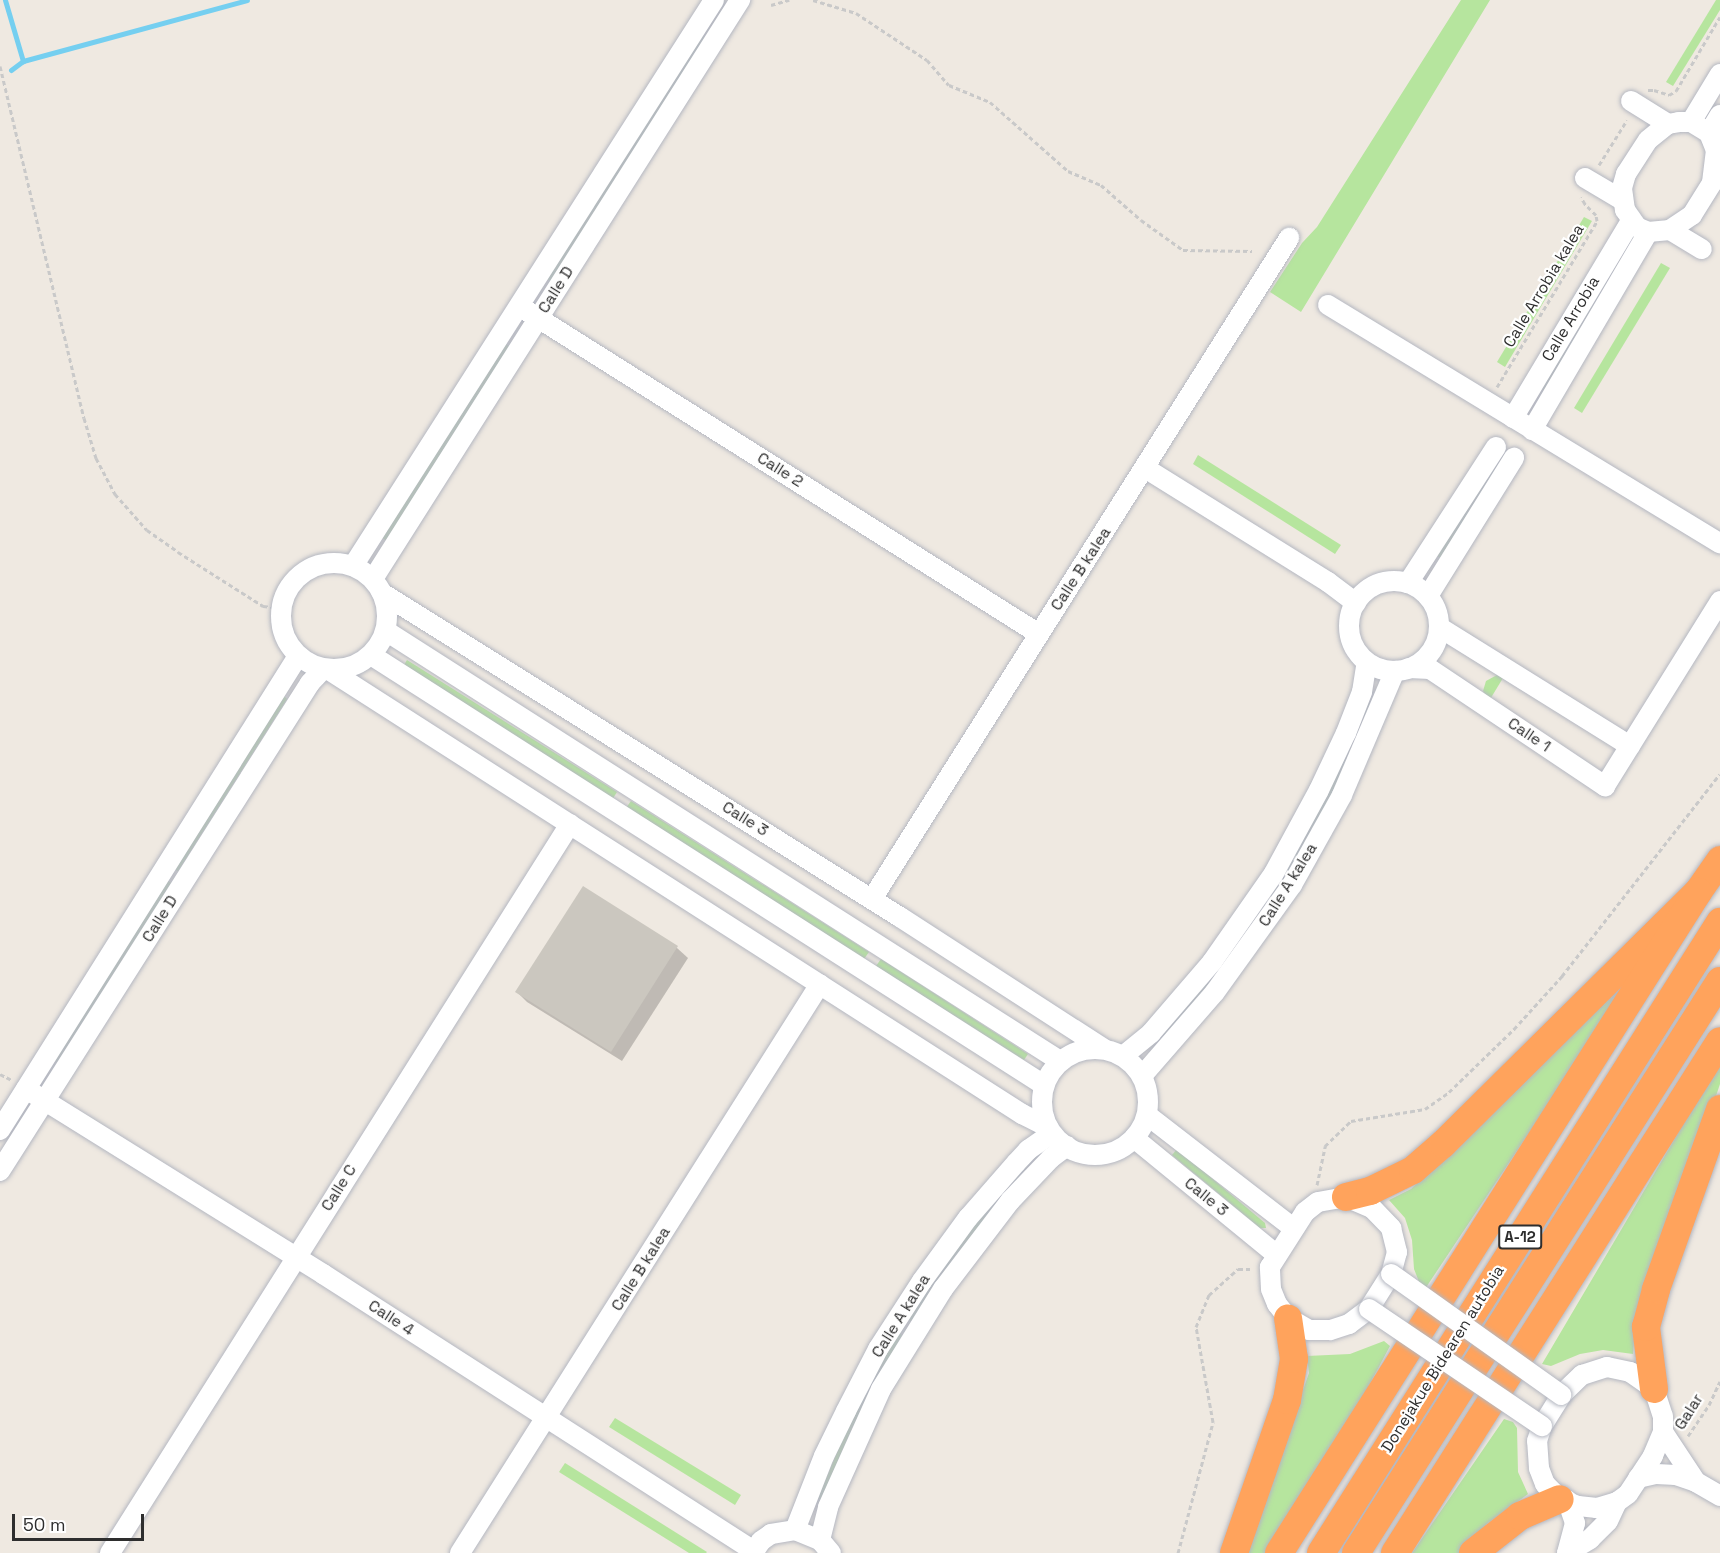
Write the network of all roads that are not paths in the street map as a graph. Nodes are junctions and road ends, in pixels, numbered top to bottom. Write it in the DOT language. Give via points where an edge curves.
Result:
graph roads {
  1 [pos="714,0"];
  2 [pos="740,0"];
  3 [pos="1720,74"];
  4 [pos="1634,104"];
  5 [pos="1720,115"];
  6 [pos="1691,122"];
  7 [pos="1668,124"];
  8 [pos="1715,145"];
  9 [pos="1588,180"];
  10 [pos="1622,200"];
  11 [pos="1631,221"];
  12 [pos="1670,230"];
  13 [pos="1648,232"];
  14 [pos="1289,237"];
  15 [pos="1702,249"];
  16 [pos="1328,305"];
  17 [pos="520,306"];
  18 [pos="538,318"];
  19 [pos="1513,418"];
  20 [pos="1532,430"];
  21 [pos="1496,447"];
  22 [pos="1514,458"];
  23 [pos="1145,468"];
  24 [pos="1720,543"];
  25 [pos="353,566"];
  26 [pos="1408,584"];
  27 [pos="378,586"];
  28 [pos="1428,596"];
  29 [pos="1720,601"];
  30 [pos="1356,603"];
  31 [pos="1439,627"];
  32 [pos="386,631"];
  33 [pos="1040,634"];
  34 [pos="371,655"];
  35 [pos="298,656"];
  36 [pos="1367,662"];
  37 [pos="326,669"];
  38 [pos="1402,670"];
  39 [pos="1630,746"];
  40 [pos="570,824"];
  41 [pos="1720,860"];
  42 [pos="1698,892"];
  43 [pos="872,899"];
  44 [pos="1720,922"];
  45 [pos="1720,981"];
  46 [pos="820,984"];
  47 [pos="1720,1041"];
  48 [pos="1104,1049"];
  49 [pos="1123,1056"];
  50 [pos="1060,1061"];
  51 [pos="1142,1076"];
  52 [pos="1044,1085"];
  53 [pos="26,1089"];
  54 [pos="45,1101"];
  55 [pos="1720,1109"];
  56 [pos="1147,1115"];
  57 [pos="0,1130"];
  58 [pos="1050,1130"];
  59 [pos="1134,1138"];
  60 [pos="1067,1146"];
  61 [pos="0,1171"];
  62 [pos="1346,1197"];
  63 [pos="1293,1228"];
  64 [pos="295,1258"];
  65 [pos="1274,1261"];
  66 [pos="1391,1274"];
  67 [pos="1369,1309"];
  68 [pos="1288,1318"];
  69 [pos="1654,1389"];
  70 [pos="1561,1395"];
  71 [pos="547,1418"];
  72 [pos="1542,1426"];
  73 [pos="1663,1432"];
  74 [pos="1638,1479"];
  75 [pos="1696,1482"];
  76 [pos="1720,1496"];
  77 [pos="1564,1499"];
  78 [pos="1617,1502"];
  79 [pos="795,1530"];
  80 [pos="825,1546"];
  81 [pos="753,1552"];
  82 [pos="110,1553"];
  83 [pos="460,1553"];
  84 [pos="1234,1553"];
  85 [pos="1279,1553"];
  86 [pos="1321,1553"];
  87 [pos="1356,1553"];
  88 [pos="1395,1553"];
  89 [pos="1473,1553"];
  90 [pos="1567,1553"];
  1 -- 17 [label="street, Calle D"];
  2 -- 18 [label="street, Calle D"];
  3 -- 6 [label="street"];
  4 -- 7 [label="street"];
  5 -- 8 [label="street"];
  6 -- 7 [label="street"];
  6 -- 8 [label="street"];
  7 -- 10 [label="street" via="1637,154 1626,174"];
  8 -- 12 [label="street" via="1712,183 1703,200 1692,215"];
  9 -- 10 [label="street"];
  10 -- 11 [label="street"];
  11 -- 13 [label="street"];
  11 -- 19 [label="street, Calle Arrobia"];
  12 -- 13 [label="street"];
  12 -- 15 [label="street"];
  13 -- 20 [label="street, Calle Arrobia"];
  14 -- 23 [label="street, Calle B kalea"];
  16 -- 19 [label="street"];
  17 -- 18 [label="street, Calle 2"];
  17 -- 25 [label="street, Calle D"];
  18 -- 27 [label="street, Calle D"];
  18 -- 33 [label="street, Calle 2"];
  19 -- 20 [label="street"];
  20 -- 24 [label="street"];
  21 -- 26 [label="street"];
  22 -- 28 [label="street"];
  23 -- 30 [label="street"];
  23 -- 33 [label="street, Calle B kalea"];
  25 -- 27 [label="street"];
  25 -- 35 [label="street" via="322,564 307,570 290,586 281,608 284,634"];
  26 -- 28 [label="street"];
  26 -- 30 [label="street" via="1378,584"];
  27 -- 32 [label="street" via="388,618"];
  27 -- 43 [label="street, Calle 3"];
  28 -- 31 [label="street"];
  29 -- 39 [label="street, Calle 1"];
  30 -- 36 [label="street" via="1349,628 1352,641"];
  31 -- 38 [label="street" via="1431,652"];
  31 -- 39 [label="street"];
  32 -- 34 [label="street"];
  32 -- 50 [label="street"];
  33 -- 43 [label="street, Calle B kalea"];
  34 -- 37 [label="street" via="358,664"];
  34 -- 52 [label="street"];
  35 -- 37 [label="street"];
  35 -- 53 [label="street, Calle D"];
  36 -- 38 [label="street" via="1381,669"];
  36 -- 49 [label="street, Calle A kalea" via="1362,692 1346,733 1274,873 1212,962 1151,1033"];
  37 -- 40 [label="street"];
  37 -- 54 [label="street, Calle D" via="310,683"];
  38 -- 39 [label="street, Calle 1" via="1430,669 1605,786"];
  38 -- 51 [label="street, Calle A kalea" via="1342,795 1292,885 1215,992"];
  40 -- 46 [label="street"];
  40 -- 64 [label="street, Calle C"];
  41 -- 42 [label="highway"];
  42 -- 62 [label="highway" via="1413,1170 1370,1191"];
  42 -- 85 [label="highway"];
  43 -- 48 [label="street, Calle 3"];
  44 -- 86 [label="highway, Donejakue Bidearen autobia / A-12"];
  45 -- 87 [label="highway, Donejakue Bidearen autobia / A-12"];
  46 -- 58 [label="street"];
  46 -- 71 [label="street, Calle B kalea"];
  47 -- 88 [label="highway"];
  48 -- 49 [label="street"];
  48 -- 50 [label="street" via="1088,1049"];
  49 -- 51 [label="street"];
  50 -- 52 [label="street"];
  51 -- 56 [label="street" via="1147,1089"];
  52 -- 58 [label="street" via="1043,1114"];
  53 -- 54 [label="street, Calle 4"];
  53 -- 57 [label="street, Calle D"];
  54 -- 61 [label="street, Calle D"];
  54 -- 64 [label="street, Calle 4"];
  55 -- 69 [label="highway" via="1646,1327"];
  56 -- 59 [label="street"];
  56 -- 63 [label="street, Calle 3"];
  58 -- 60 [label="street"];
  58 -- 79 [label="street, Calle A kalea" via="968,1218 902,1311 878,1349 824,1456"];
  59 -- 60 [label="street" via="1107,1154 1092,1155"];
  59 -- 65 [label="street, Calle 3"];
  60 -- 80 [label="street, Calle A kalea" via="1010,1201 943,1289 881,1389 828,1507"];
  62 -- 63 [label="street" via="1318,1202"];
  62 -- 66 [label="street" via="1372,1208 1391,1228 1397,1252"];
  63 -- 65 [label="street"];
  64 -- 71 [label="street, Calle 4"];
  64 -- 82 [label="street, Calle C"];
  65 -- 68 [label="street" via="1271,1289"];
  66 -- 67 [label="street"];
  66 -- 70 [label="street, bridge"];
  67 -- 68 [label="street" via="1349,1324 1330,1330 1309,1330"];
  67 -- 72 [label="street, bridge"];
  68 -- 84 [label="highway" via="1294,1359 1287,1400"];
  69 -- 70 [label="street" via="1630,1372 1607,1368 1581,1375"];
  69 -- 73 [label="street" via="1663,1416"];
  70 -- 72 [label="street"];
  71 -- 81 [label="street, Calle 4"];
  71 -- 83 [label="street, Calle B kalea"];
  72 -- 77 [label="street" via="1537,1441 1539,1468 1545,1484"];
  73 -- 74 [label="street"];
  73 -- 75 [label="street"];
  74 -- 75 [label="street" via="1676,1474"];
  74 -- 78 [label="street"];
  75 -- 76 [label="street"];
  77 -- 78 [label="street" via="1597,1509"];
  77 -- 89 [label="highway" via="1520,1516"];
  77 -- 90 [label="street" via="1575,1523"];
  78 -- 90 [label="street" via="1608,1521 1590,1539"];
  79 -- 80 [label="street"];
  79 -- 81 [label="street" via="771,1534"];
}
